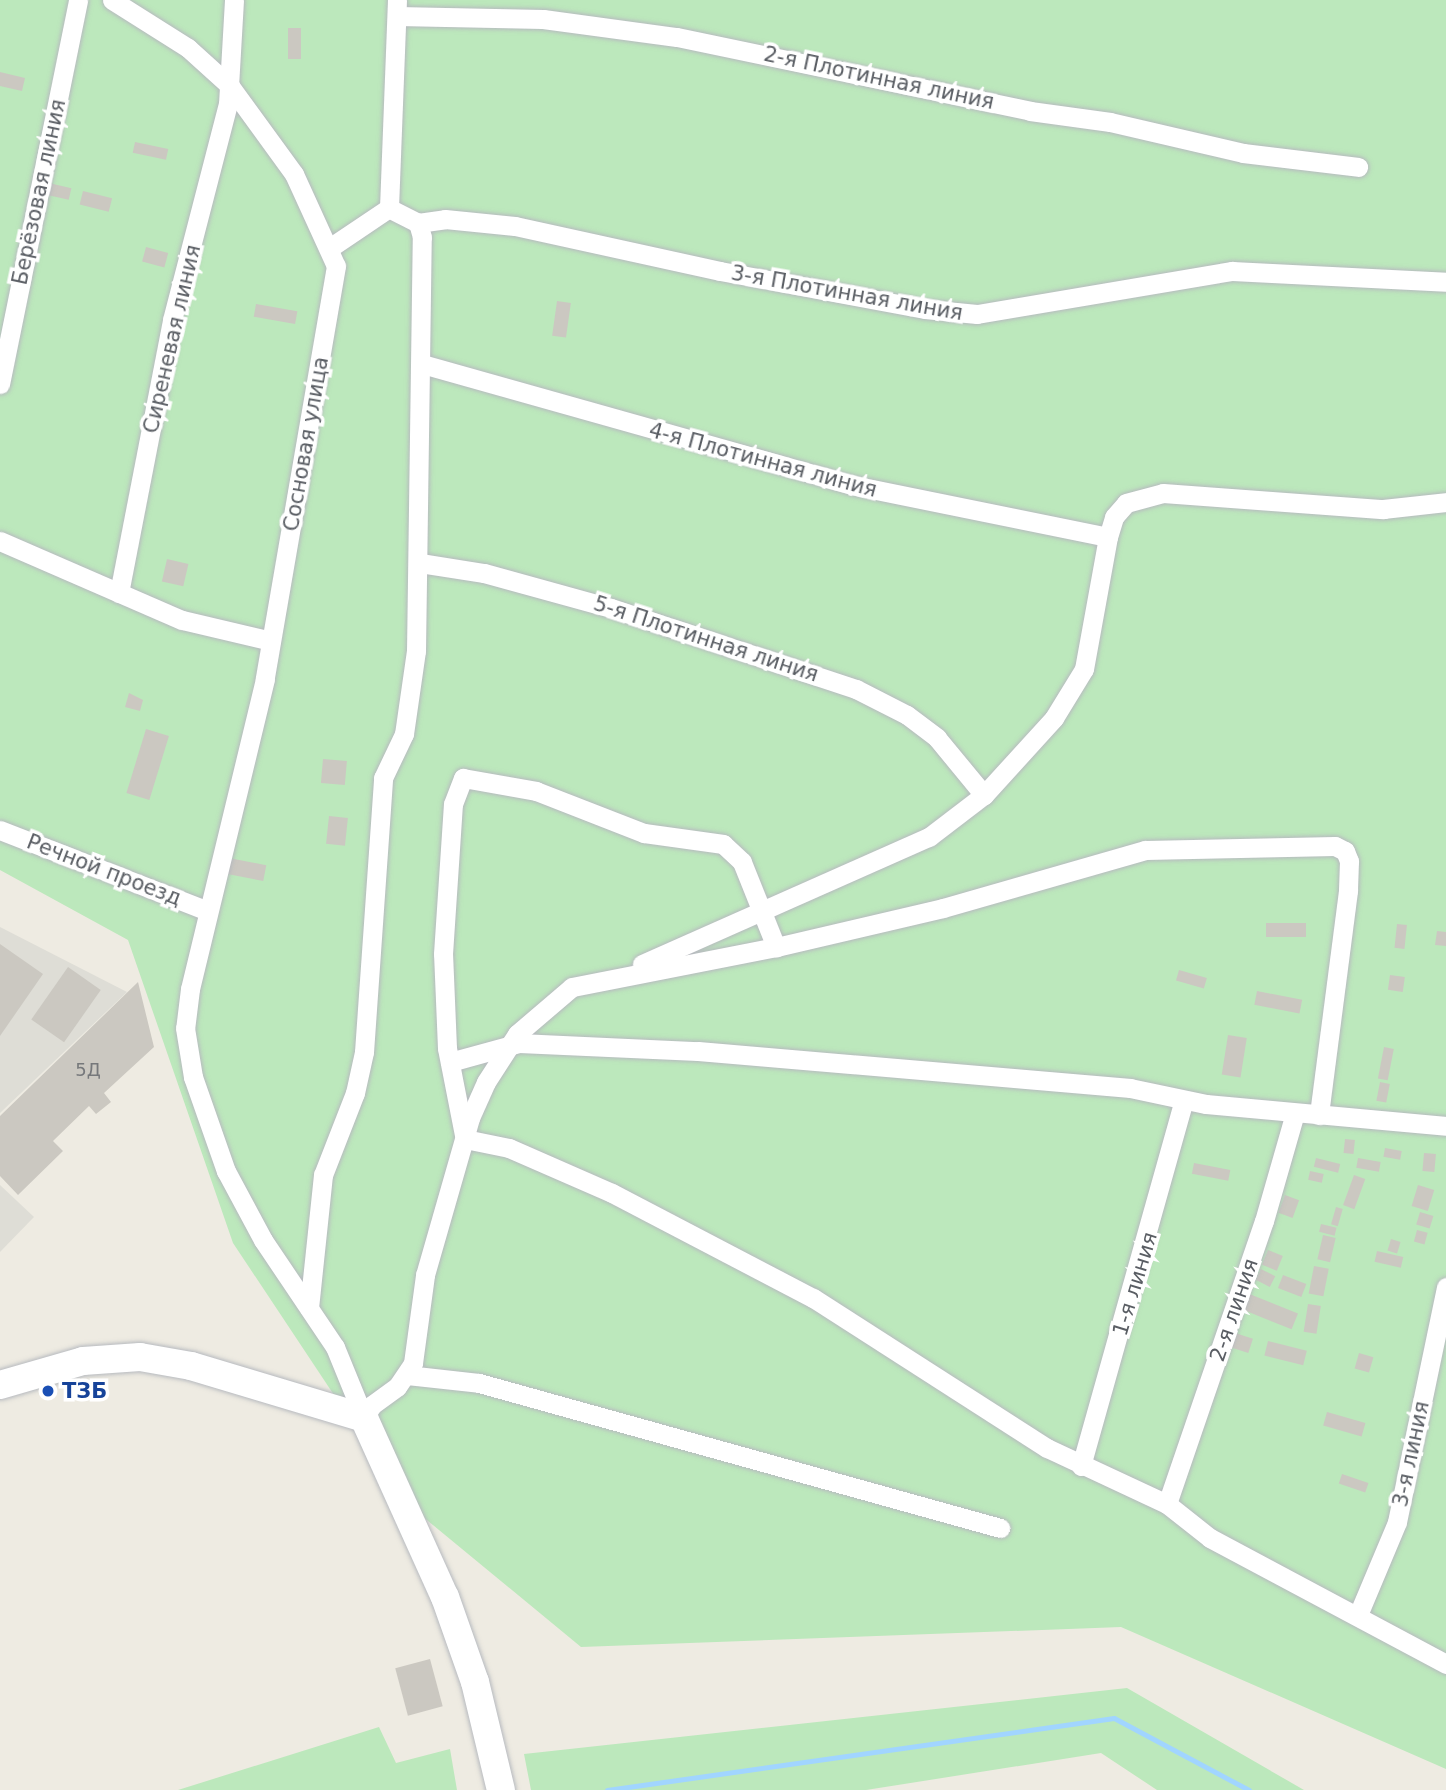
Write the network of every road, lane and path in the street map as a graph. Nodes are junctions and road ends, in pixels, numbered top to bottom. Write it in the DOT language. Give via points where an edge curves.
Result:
graph roads {
  1 [pos="78,0"];
  2 [pos="112,0"];
  3 [pos="234,0"];
  4 [pos="397,8"];
  5 [pos="230,86"];
  6 [pos="1358,167"];
  7 [pos="389,208"];
  8 [pos="418,223"];
  9 [pos="331,247"];
  10 [pos="1446,282"];
  11 [pos="422,364"];
  12 [pos="0,384"];
  13 [pos="1446,502"];
  14 [pos="1108,537"];
  15 [pos="0,541"];
  16 [pos="420,563"];
  17 [pos="119,593"];
  18 [pos="271,641"];
  19 [pos="984,794"];
  20 [pos="0,830"];
  21 [pos="762,908"];
  22 [pos="208,911"];
  23 [pos="776,947"];
  24 [pos="602,978"];
  25 [pos="509,1044"];
  26 [pos="450,1062"];
  27 [pos="1184,1100"];
  28 [pos="1295,1113"];
  29 [pos="1319,1115"];
  30 [pos="1446,1126"];
  31 [pos="465,1139"];
  32 [pos="1446,1287"];
  33 [pos="309,1308"];
  34 [pos="407,1376"];
  35 [pos="0,1385"];
  36 [pos="364,1418"];
  37 [pos="1081,1466"];
  38 [pos="1167,1504"];
  39 [pos="1000,1528"];
  40 [pos="1358,1615"];
  41 [pos="1446,1664"];
  42 [pos="501,1790"];
  1 -- 12 [label="street, Берёзовая линия"];
  2 -- 5 [label="street" via="188,48"];
  3 -- 5 [label="street, Сиреневая линия"];
  4 -- 6 [label="street, 2-я Плотинная линия" via="543,19 677,37 1030,111 1110,122 1242,153"];
  4 -- 7 [label="street"];
  5 -- 9 [label="street" via="294,174"];
  5 -- 17 [label="street, Сиреневая линия" via="172,320"];
  7 -- 8 [label="street"];
  7 -- 9 [label="street"];
  8 -- 10 [label="street, 3-я Плотинная линия" via="445,219 515,226 720,271 967,313 1232,271"];
  8 -- 11 [label="street" via="422,237"];
  9 -- 18 [label="street, Сосновая улица" via="335,291"];
  11 -- 14 [label="street, 4-я Плотинная линия" via="852,485"];
  11 -- 16 [label="street"];
  13 -- 14 [label="street" via="1383,509 1149,494 1126,503 1114,517"];
  14 -- 19 [label="street" via="1084,669 1054,718"];
  15 -- 17 [label="street"];
  16 -- 19 [label="street, 5-я Плотинная линия" via="473,570 611,608 836,681 907,715 937,738"];
  16 -- 33 [label="street" via="409,716 383,778 364,1052 355,1093 323,1175"];
  17 -- 18 [label="street" via="182,620"];
  18 -- 22 [label="street, Сосновая улица"];
  19 -- 21 [label="street" via="929,837"];
  20 -- 22 [label="street, Речной проезд"];
  21 -- 23 [label="street"];
  21 -- 24 [label="street" via="666,955"];
  21 -- 26 [label="street" via="742,862 723,844 644,833 536,790 463,778 453,804 443,924"];
  22 -- 33 [label="street, Сосновая улица" via="186,1009 192,1077 245,1211"];
  23 -- 24 [label="street"];
  23 -- 29 [label="street" via="943,908 1145,850 1335,846 1345,851 1349,861 1348,891"];
  24 -- 25 [label="street" via="562,994"];
  25 -- 26 [label="street"];
  25 -- 27 [label="street" via="698,1051 1130,1088"];
  25 -- 31 [label="street" via="477,1101"];
  26 -- 31 [label="street"];
  27 -- 28 [label="street"];
  27 -- 37 [label="street, 1-я линия"];
  28 -- 29 [label="street"];
  28 -- 38 [label="street, 2-я линия" via="1264,1222"];
  29 -- 30 [label="street"];
  31 -- 34 [label="street" via="425,1275"];
  31 -- 37 [label="street" via="509,1148 612,1194 813,1298"];
  32 -- 40 [label="street, 3-я линия" via="1397,1522"];
  33 -- 36 [label="street, Сосновая улица" via="335,1347"];
  34 -- 36 [label="street" via="372,1405"];
  34 -- 39 [label="street" via="479,1383"];
  35 -- 36 [label="main road" via="83,1362 140,1357 191,1366"];
  36 -- 42 [label="main road" via="445,1597 475,1682"];
  37 -- 38 [label="street"];
  38 -- 40 [label="street" via="1210,1538"];
  40 -- 41 [label="street"];
}
